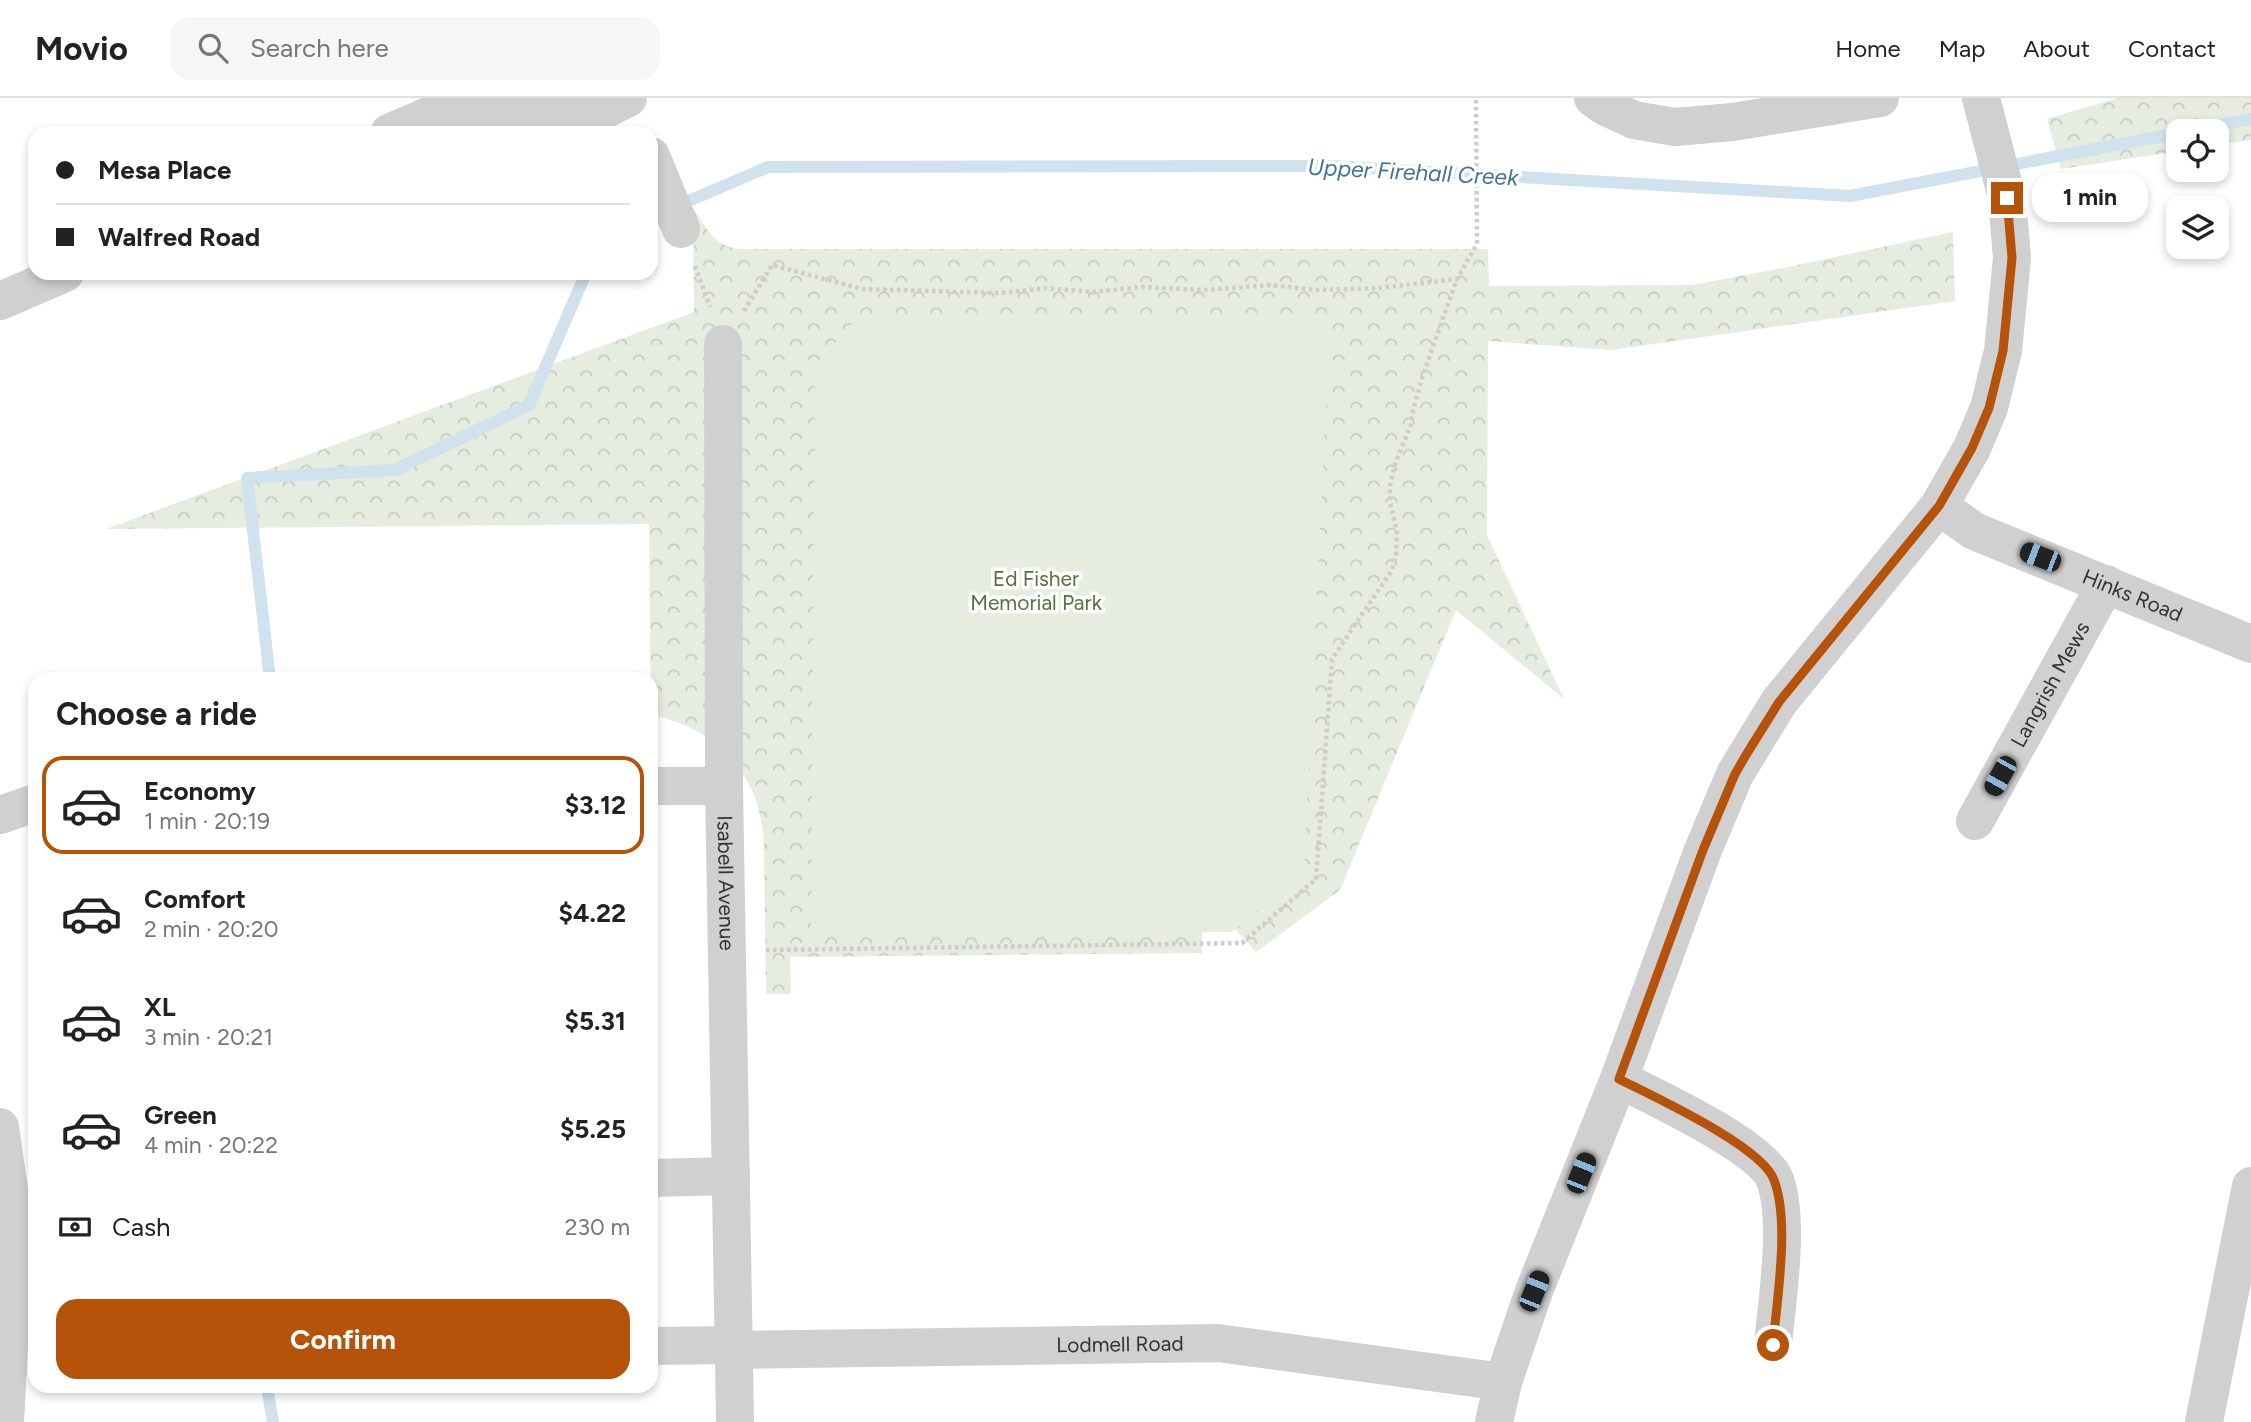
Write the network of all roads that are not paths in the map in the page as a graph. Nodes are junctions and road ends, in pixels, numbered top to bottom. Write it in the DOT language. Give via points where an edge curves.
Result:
graph roads {
  1 [pos="1593,98"];
  2 [pos="1880,98"];
  3 [pos="1981,98"];
  4 [pos="632,110"];
  5 [pos="1731,110"];
  6 [pos="405,126"];
  7 [pos="658,173"];
  8 [pos="681,229"];
  9 [pos="49,280"];
  10 [pos="0,301"];
  11 [pos="723,344"];
  12 [pos="1939,506"];
  13 [pos="2106,584"];
  14 [pos="2251,644"];
  15 [pos="658,786"];
  16 [pos="724,786"];
  17 [pos="28,805"];
  18 [pos="0,815"];
  19 [pos="1975,821"];
  20 [pos="1619,1079"];
  21 [pos="0,1128"];
  22 [pos="732,1176"];
  23 [pos="658,1178"];
  24 [pos="2251,1186"];
  25 [pos="1773,1345"];
  26 [pos="658,1346"];
  27 [pos="735,1347"];
  28 [pos="1503,1382"];
  29 [pos="5,1422"];
  30 [pos="735,1422"];
  31 [pos="1494,1422"];
  32 [pos="2204,1422"];
  1 -- 5 [label="street" via="1634,120 1675,127"];
  2 -- 5 [label="street"];
  3 -- 12 [label="street" via="2007,198 2012,258 2003,351 1989,408"];
  4 -- 6 [label="street" via="442,110"];
  7 -- 8 [label="street"];
  9 -- 10 [label="street"];
  11 -- 16 [label="street, Isabell Avenue"];
  12 -- 13 [label="street, Hinks Road" via="1974,531"];
  12 -- 20 [label="street" via="1779,702 1735,774"];
  13 -- 14 [label="street, Hinks Road"];
  13 -- 19 [label="street, Langrish Mews"];
  15 -- 16 [label="street"];
  16 -- 22 [label="street, Isabell Avenue"];
  17 -- 18 [label="street"];
  20 -- 25 [label="street" via="1745,1147 1774,1177 1783,1220"];
  20 -- 28 [label="street" via="1534,1291"];
  21 -- 29 [label="street" via="15,1232"];
  22 -- 23 [label="street"];
  22 -- 27 [label="street, Isabell Avenue"];
  24 -- 32 [label="street"];
  26 -- 27 [label="street, Lodmell Road"];
  27 -- 28 [label="street, Lodmell Road" via="1219,1343"];
  27 -- 30 [label="street, Isabell Avenue"];
  28 -- 31 [label="street"];
}
